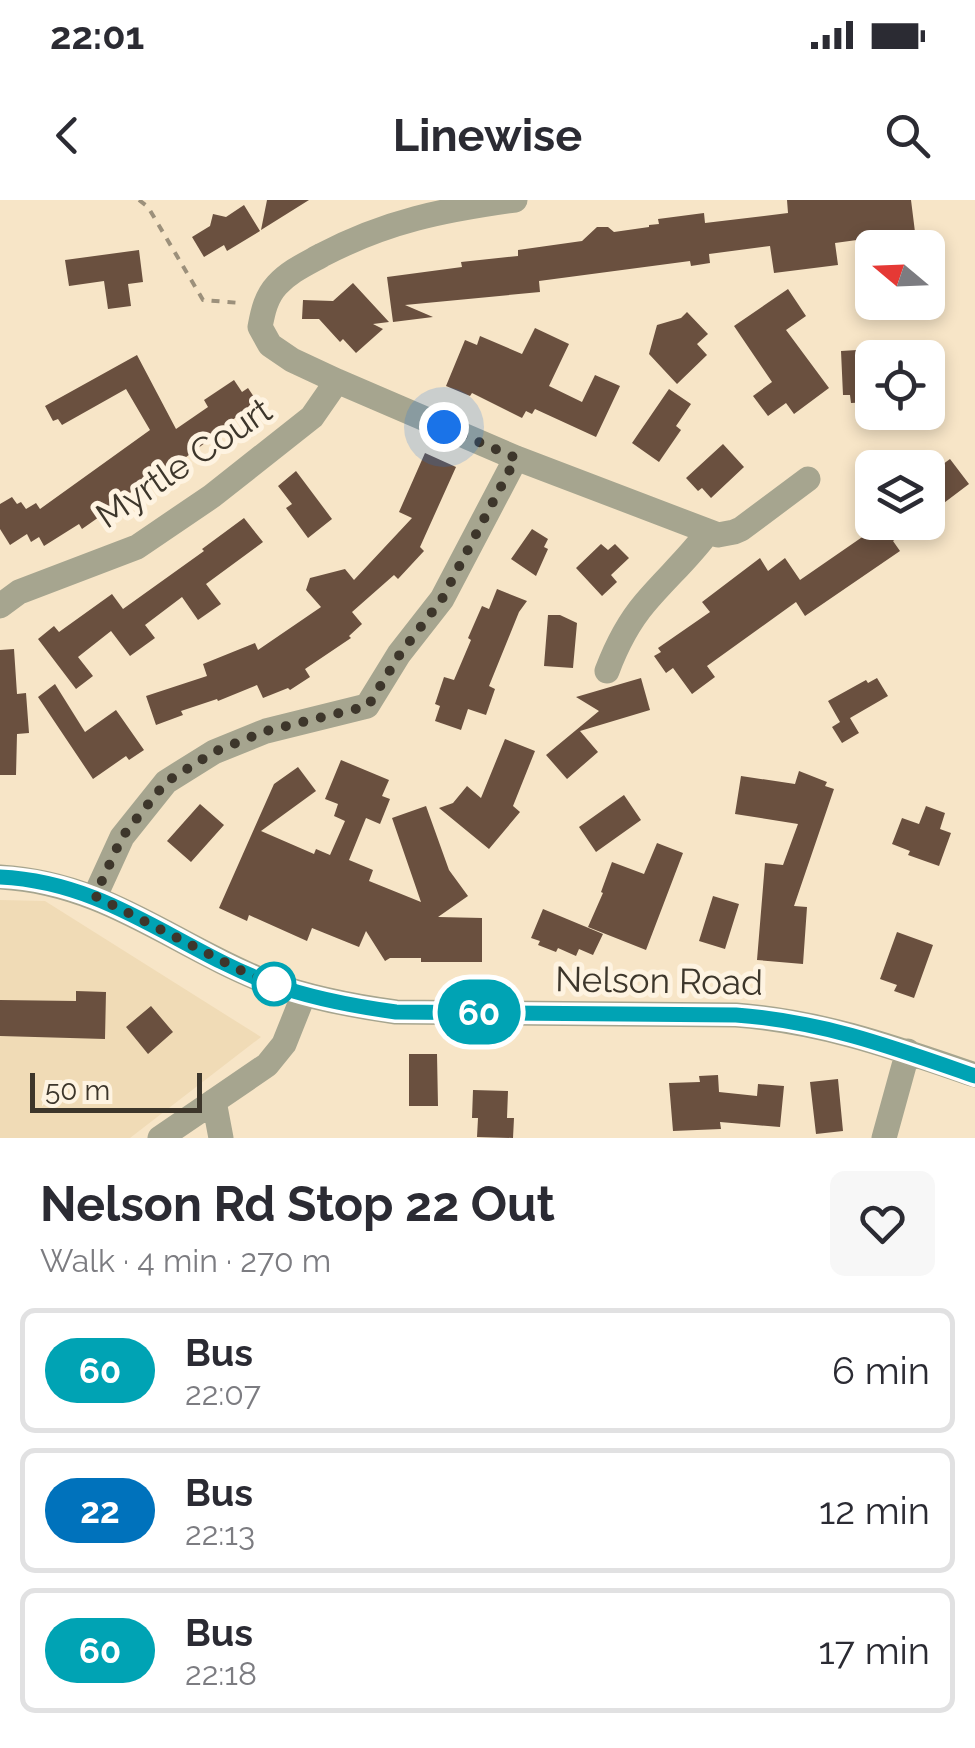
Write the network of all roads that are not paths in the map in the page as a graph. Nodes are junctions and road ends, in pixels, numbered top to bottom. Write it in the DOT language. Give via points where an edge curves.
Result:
graph roads {
  1 [pos="515,200"];
  2 [pos="337,380"];
  3 [pos="516,458"];
  4 [pos="808,479"];
  5 [pos="708,532"];
  6 [pos="0,606"];
  7 [pos="607,672"];
  8 [pos="0,877"];
  9 [pos="95,896"];
  10 [pos="304,994"];
  11 [pos="908,1052"];
  12 [pos="975,1076"];
  13 [pos="214,1102"];
  14 [pos="160,1138"];
  15 [pos="221,1138"];
  16 [pos="884,1138"];
  1 -- 2 [label="street" via="414,218 359,236 275,287 260,327 270,346"];
  2 -- 3 [label="street"];
  2 -- 6 [label="street, Myrtle Court" via="312,417 137,547 19,592"];
  3 -- 5 [label="street"];
  3 -- 9 [label="street" via="442,599 368,706 266,731 166,782 122,837"];
  4 -- 5 [label="street" via="734,532"];
  5 -- 7 [label="street" via="642,606"];
  8 -- 9 [label="street, Nelson Road"];
  9 -- 10 [label="street, Nelson Road" via="244,972"];
  10 -- 11 [label="street, Nelson Road" via="396,1012 782,1019"];
  10 -- 13 [label="street" via="284,1044 267,1065"];
  11 -- 12 [label="street, Nelson Road"];
  11 -- 16 [label="street"];
  13 -- 14 [label="street"];
  13 -- 15 [label="street"];
}
